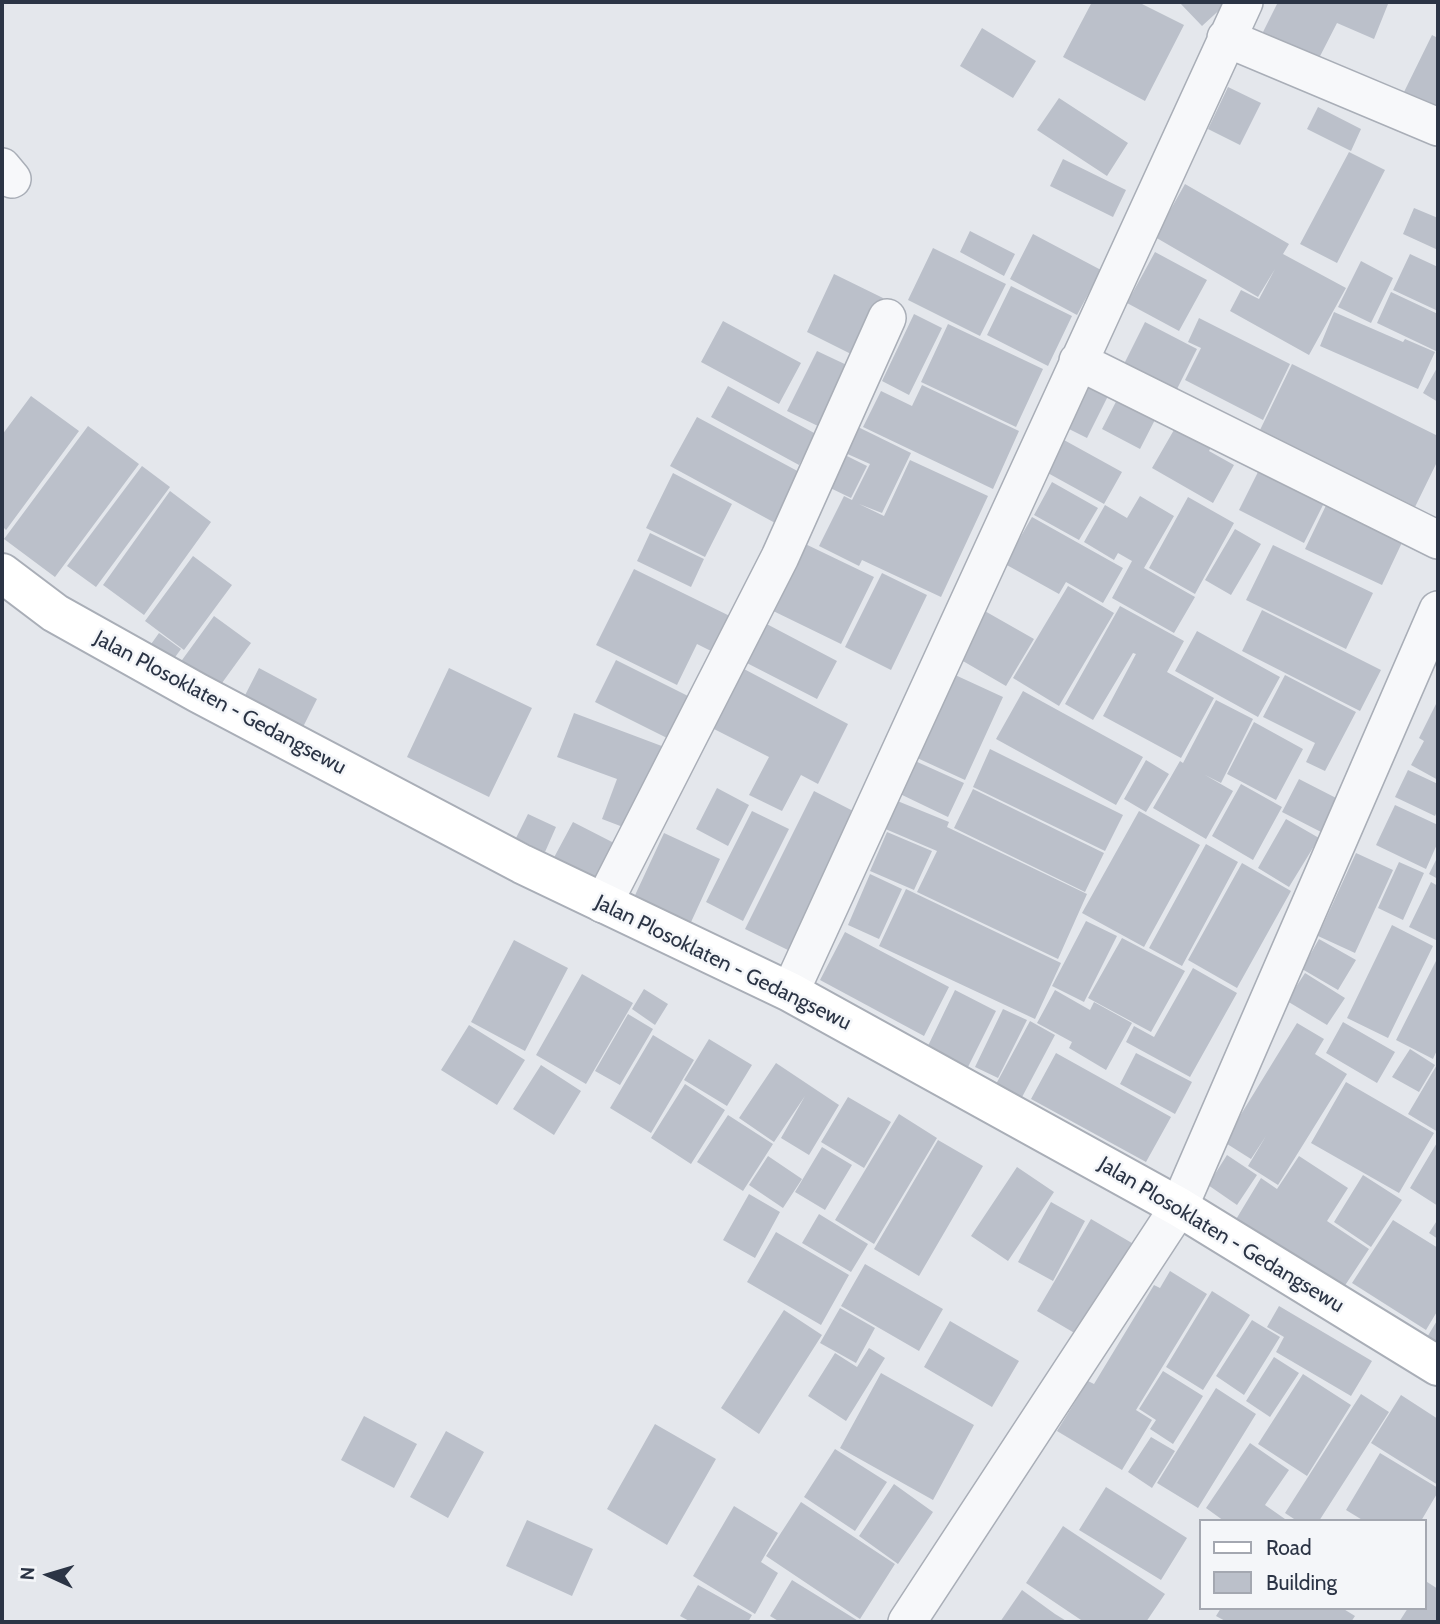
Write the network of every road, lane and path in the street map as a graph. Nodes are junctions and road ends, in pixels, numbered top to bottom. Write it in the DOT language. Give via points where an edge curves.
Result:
graph roads {
  1 [pos="1244,2"];
  2 [pos="1226,38"];
  3 [pos="1438,127"];
  4 [pos="887,318"];
  5 [pos="1078,362"];
  6 [pos="1438,540"];
  7 [pos="2,573"];
  8 [pos="1438,610"];
  9 [pos="603,904"];
  10 [pos="790,992"];
  11 [pos="1179,1207"];
  12 [pos="1438,1366"];
  13 [pos="907,1622"];
  1 -- 2 [label="street"];
  2 -- 3 [label="street"];
  2 -- 5 [label="street"];
  4 -- 9 [label="street" via="780,557"];
  5 -- 6 [label="street"];
  5 -- 10 [label="street"];
  7 -- 9 [label="main road, Jalan Plosoklaten - Gedangsewu" via="55,613 198,692"];
  8 -- 11 [label="street"];
  9 -- 10 [label="main road, Jalan Plosoklaten - Gedangsewu"];
  10 -- 11 [label="main road, Jalan Plosoklaten - Gedangsewu"];
  11 -- 12 [label="main road, Jalan Plosoklaten - Gedangsewu"];
  11 -- 13 [label="street"];
}
